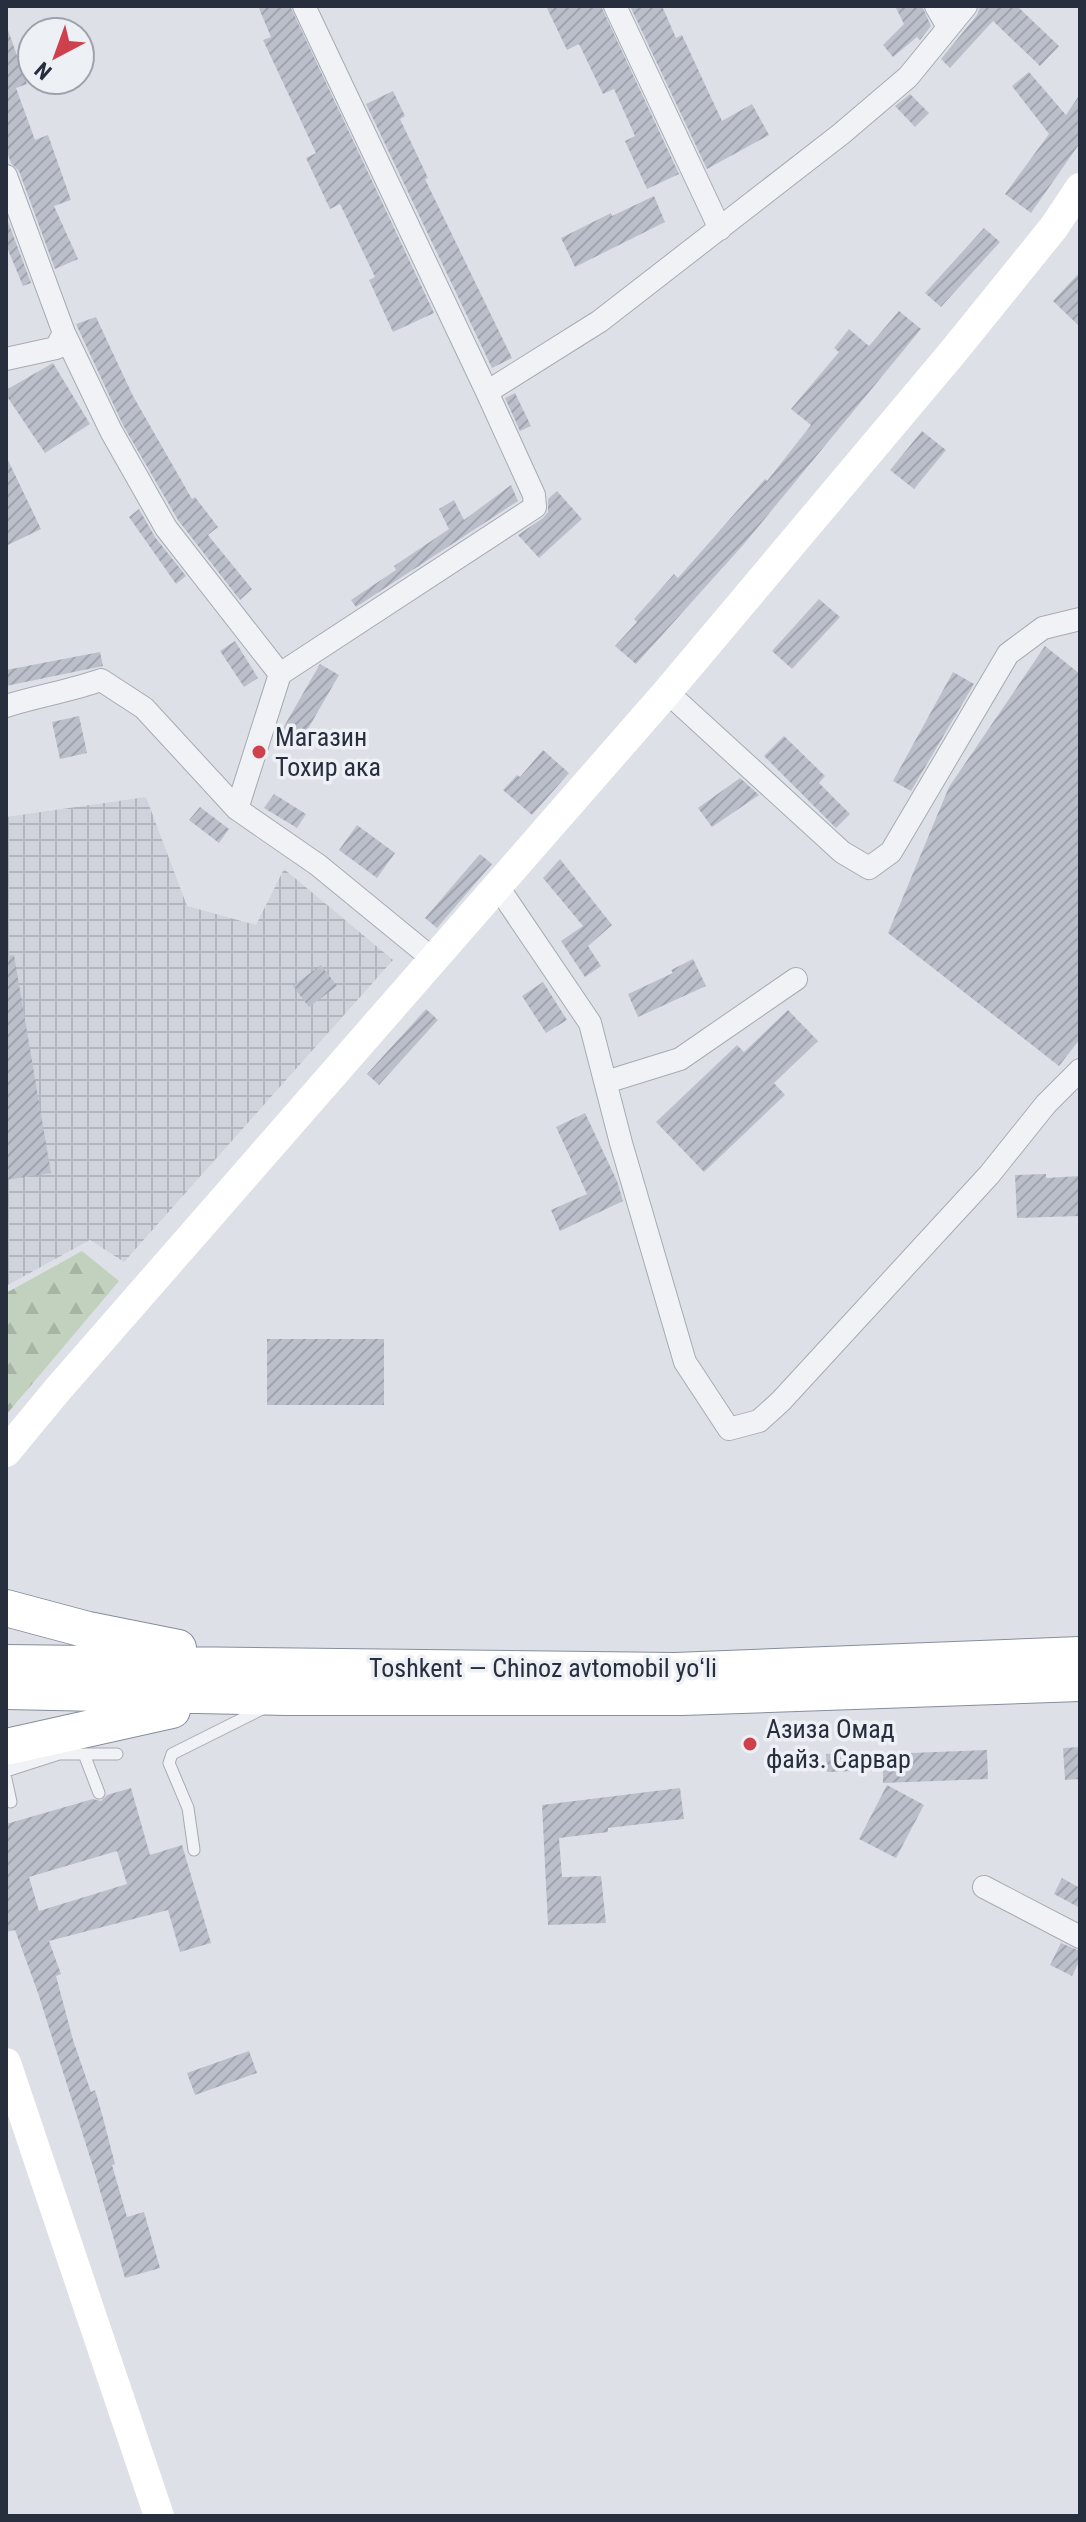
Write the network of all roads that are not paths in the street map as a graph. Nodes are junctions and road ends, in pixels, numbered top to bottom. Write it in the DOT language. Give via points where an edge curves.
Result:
graph roads {
  1 [pos="304,6"];
  2 [pos="615,6"];
  3 [pos="936,6"];
  4 [pos="966,6"];
  5 [pos="948,27"];
  6 [pos="6,176"];
  7 [pos="1080,188"];
  8 [pos="720,229"];
  9 [pos="64,333"];
  10 [pos="6,359"];
  11 [pos="487,392"];
  12 [pos="1080,619"];
  13 [pos="280,674"];
  14 [pos="667,692"];
  15 [pos="6,706"];
  16 [pos="237,809"];
  17 [pos="498,887"];
  18 [pos="434,960"];
  19 [pos="796,979"];
  20 [pos="1080,1070"];
  21 [pos="606,1082"];
  22 [pos="6,1452"];
  23 [pos="6,1608"];
  24 [pos="1080,1655"];
  25 [pos="6,1663"];
  26 [pos="284,1682"];
  27 [pos="1080,1683"];
  28 [pos="6,1691"];
  29 [pos="6,1747"];
  30 [pos="67,1748"];
  31 [pos="117,1754"];
  32 [pos="6,1771"];
  33 [pos="6,1779"];
  34 [pos="99,1793"];
  35 [pos="11,1802"];
  36 [pos="194,1850"];
  37 [pos="984,1887"];
  38 [pos="1080,1937"];
  39 [pos="6,2063"];
  40 [pos="159,2516"];
  1 -- 11 [label="street"];
  2 -- 8 [label="street"];
  3 -- 5 [label="street"];
  4 -- 5 [label="street"];
  5 -- 8 [label="street" via="908,77"];
  6 -- 9 [label="street"];
  7 -- 14 [label="main road" via="953,352"];
  8 -- 11 [label="street" via="600,321"];
  9 -- 10 [label="street" via="56,348"];
  9 -- 13 [label="street" via="166,528"];
  11 -- 13 [label="street" via="535,507"];
  12 -- 14 [label="street" via="1043,628 1008,654 891,852 869,868 842,852"];
  13 -- 16 [label="street"];
  14 -- 17 [label="main road"];
  15 -- 16 [label="street" via="101,680 144,708"];
  16 -- 18 [label="street" via="318,865"];
  17 -- 18 [label="main road"];
  17 -- 21 [label="street" via="590,1023"];
  18 -- 22 [label="main road"];
  19 -- 21 [label="street" via="680,1059"];
  20 -- 21 [label="street" via="781,1401 759,1421 729,1429 685,1362"];
  23 -- 26 [label="highway"];
  24 -- 26 [label="highway, Toshkent — Chinoz avtomobil yoʻli"];
  25 -- 26 [label="highway, Toshkent — Chinoz avtomobil yoʻli"];
  26 -- 27 [label="highway, Toshkent — Chinoz avtomobil yoʻli" via="682,1697"];
  26 -- 28 [label="highway, Toshkent — Chinoz avtomobil yoʻli"];
  26 -- 30 [label="highway" via="131,1718"];
  26 -- 36 [label="lane" via="172,1754 169,1763 188,1808"];
  29 -- 30 [label="highway"];
  30 -- 31 [label="lane"];
  30 -- 32 [label="lane"];
  30 -- 34 [label="lane"];
  33 -- 35 [label="lane"];
  37 -- 38 [label="street"];
  39 -- 40 [label="main road"];
}
